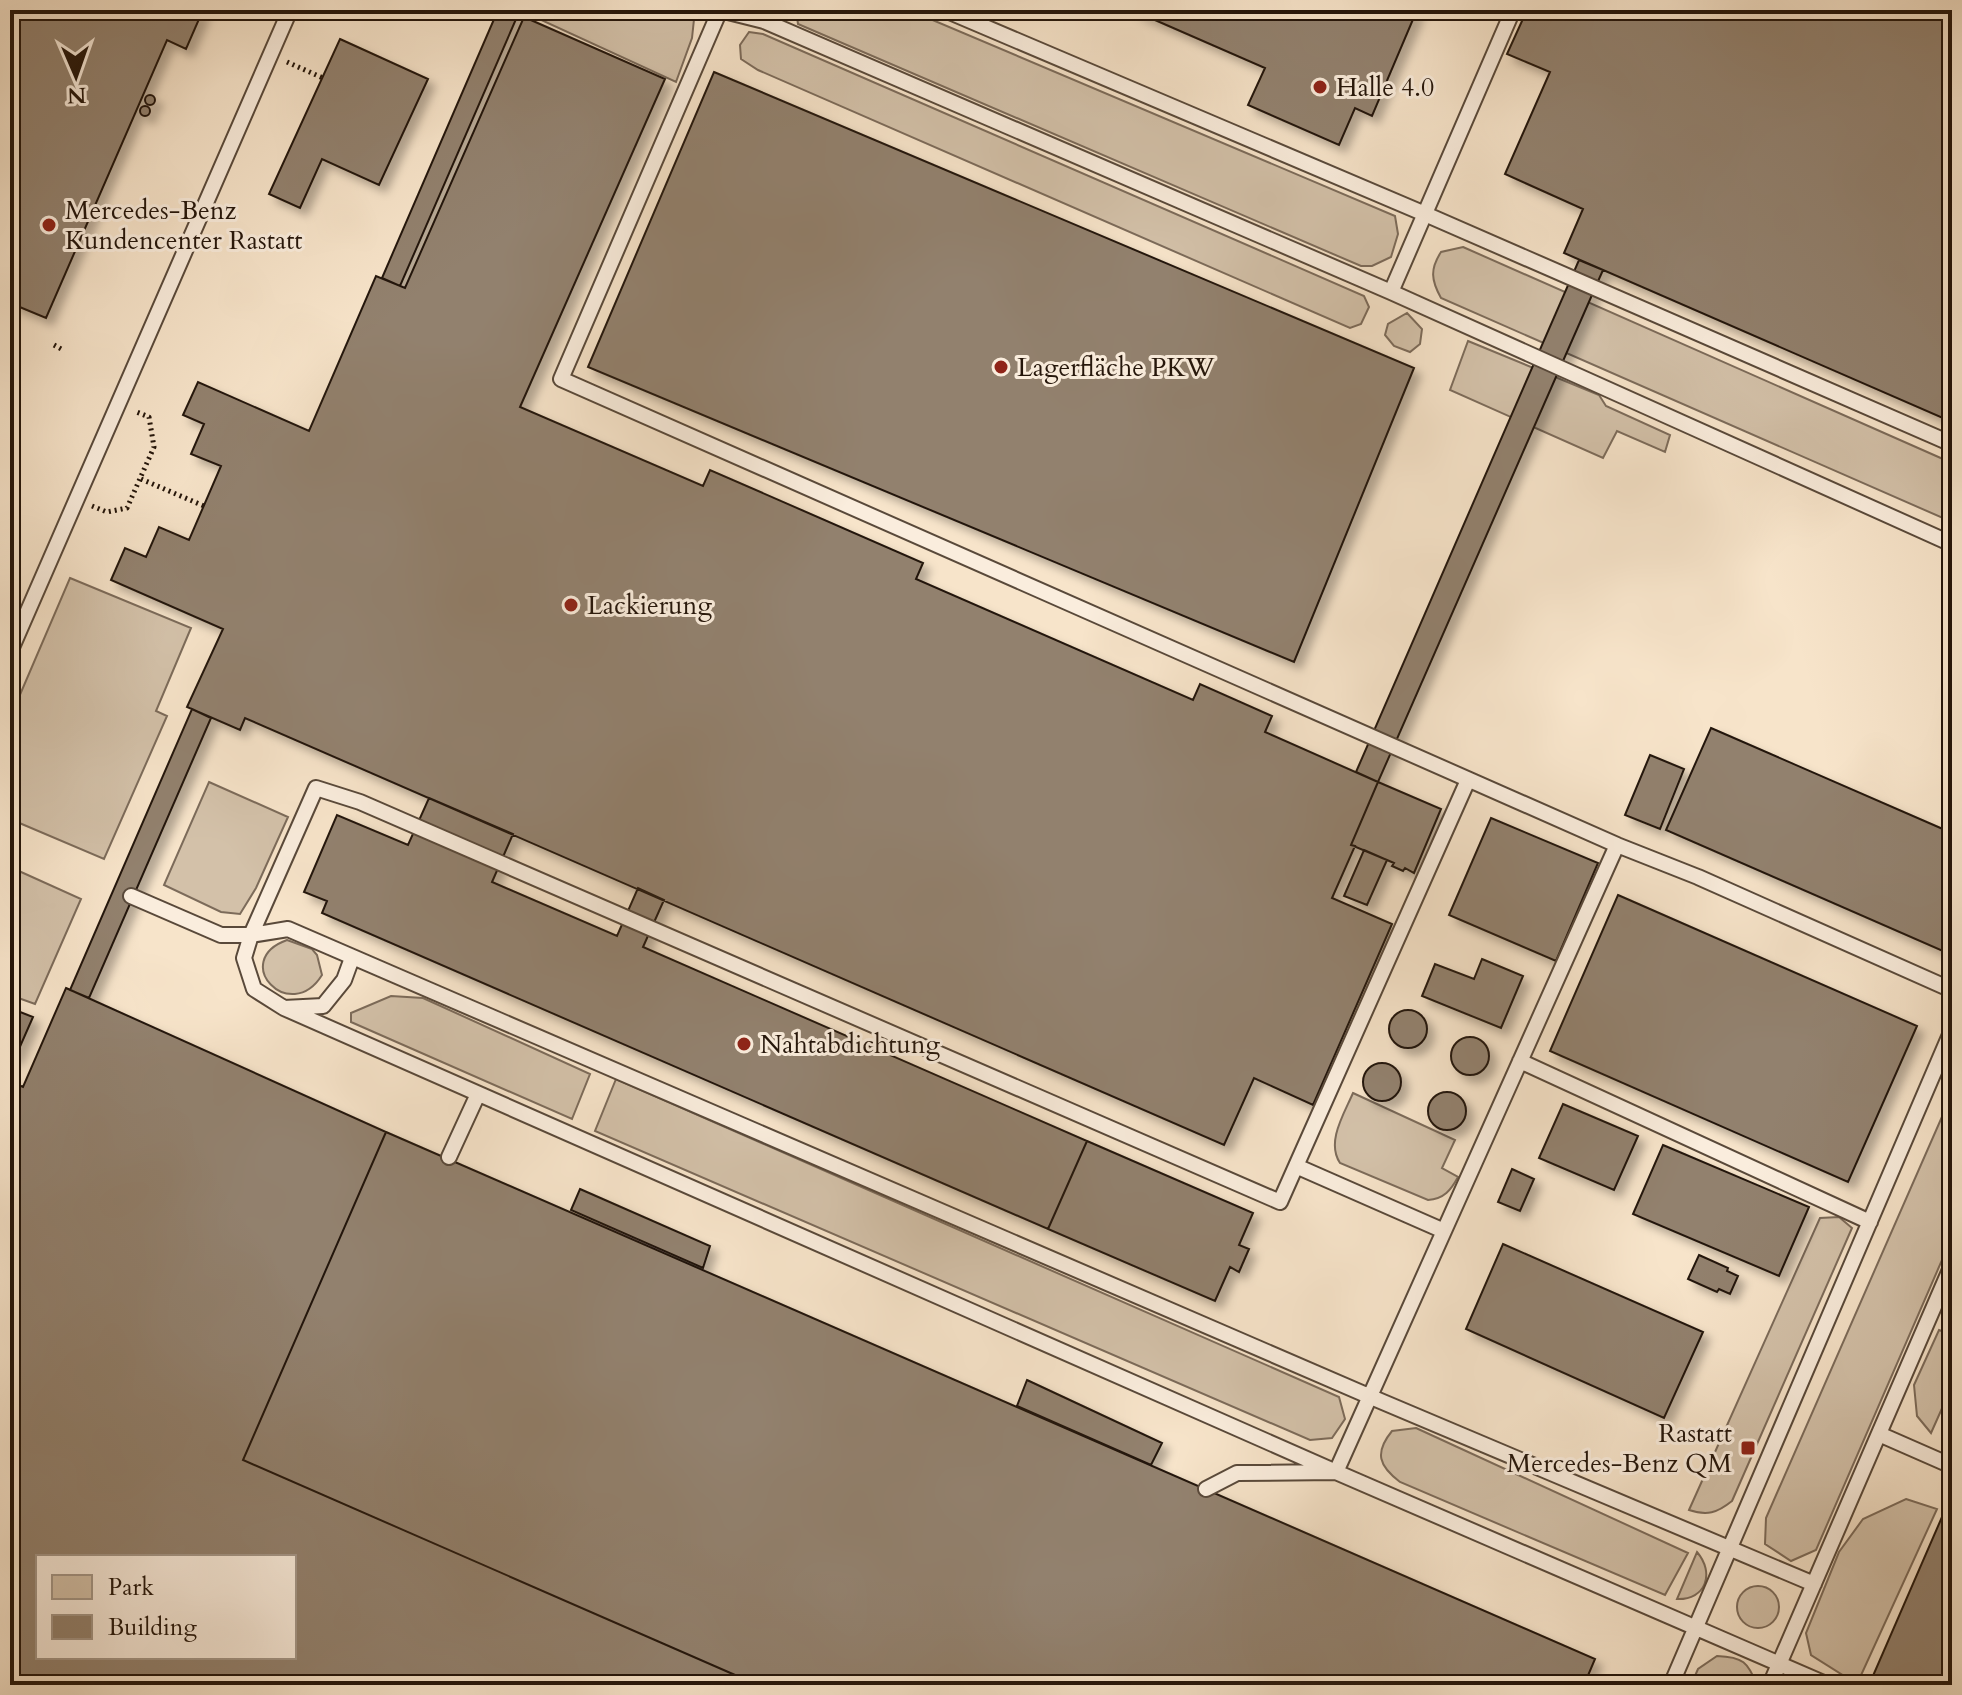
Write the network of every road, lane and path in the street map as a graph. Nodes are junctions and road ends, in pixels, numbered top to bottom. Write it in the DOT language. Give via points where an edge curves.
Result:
graph roads {
  1 [pos="290,10"];
  2 [pos="945,10"];
  3 [pos="1513,10"];
  4 [pos="769,16"];
  5 [pos="270,54"];
  6 [pos="323,78"];
  7 [pos="1425,214"];
  8 [pos="1391,292"];
  9 [pos="54,345"];
  10 [pos="63,350"];
  11 [pos="119,403"];
  12 [pos="1952,444"];
  13 [pos="141,479"];
  14 [pos="77,500"];
  15 [pos="204,506"];
  16 [pos="1952,544"];
  17 [pos="10,652"];
  18 [pos="1468,780"];
  19 [pos="1617,845"];
  20 [pos="131,896"];
  21 [pos="251,935"];
  22 [pos="352,958"];
  23 [pos="1952,990"];
  24 [pos="284,1008"];
  25 [pos="1952,1030"];
  26 [pos="1520,1061"];
  27 [pos="478,1094"];
  28 [pos="449,1157"];
  29 [pos="1296,1166"];
  30 [pos="1870,1222"];
  31 [pos="1444,1231"];
  32 [pos="1952,1265"];
  33 [pos="1371,1397"];
  34 [pos="1879,1434"];
  35 [pos="1952,1466"];
  36 [pos="1336,1472"];
  37 [pos="1206,1489"];
  38 [pos="1730,1547"];
  39 [pos="1814,1584"];
  40 [pos="1696,1626"];
  41 [pos="1780,1663"];
  42 [pos="1671,1685"];
  43 [pos="1770,1685"];
  44 [pos="1828,1685"];
  1 -- 5 [label="lane"];
  2 -- 7 [label="lane"];
  3 -- 7 [label="lane"];
  4 -- 8 [label="lane"];
  4 -- 18 [label="lane" via="720,10 561,379"];
  5 -- 6 [label="path"];
  5 -- 11 [label="lane"];
  7 -- 8 [label="lane"];
  7 -- 12 [label="lane"];
  8 -- 16 [label="lane"];
  9 -- 10 [label="path"];
  11 -- 13 [label="path" via="149,417 154,447"];
  11 -- 14 [label="lane"];
  13 -- 14 [label="path" via="127,508 107,512"];
  13 -- 15 [label="path"];
  14 -- 17 [label="lane"];
  18 -- 19 [label="lane"];
  18 -- 29 [label="lane"];
  19 -- 23 [label="lane"];
  19 -- 26 [label="lane"];
  20 -- 21 [label="lane" via="221,935"];
  21 -- 22 [label="lane" via="288,929"];
  21 -- 24 [label="lane" via="244,958 254,989"];
  21 -- 29 [label="lane" via="316,788 360,802 1280,1202"];
  22 -- 24 [label="lane" via="344,980 323,1006"];
  22 -- 33 [label="lane"];
  24 -- 27 [label="lane"];
  25 -- 30 [label="lane"];
  26 -- 30 [label="lane"];
  26 -- 31 [label="lane"];
  27 -- 28 [label="lane"];
  27 -- 36 [label="lane"];
  29 -- 31 [label="lane"];
  30 -- 38 [label="lane"];
  31 -- 33 [label="lane"];
  32 -- 34 [label="lane"];
  33 -- 36 [label="lane"];
  33 -- 38 [label="lane"];
  34 -- 35 [label="lane"];
  34 -- 39 [label="lane"];
  36 -- 37 [label="lane" via="1237,1473"];
  36 -- 40 [label="lane"];
  38 -- 39 [label="lane"];
  38 -- 40 [label="lane"];
  39 -- 41 [label="lane"];
  40 -- 41 [label="lane"];
  40 -- 42 [label="lane"];
  41 -- 43 [label="lane"];
  41 -- 44 [label="lane"];
}
